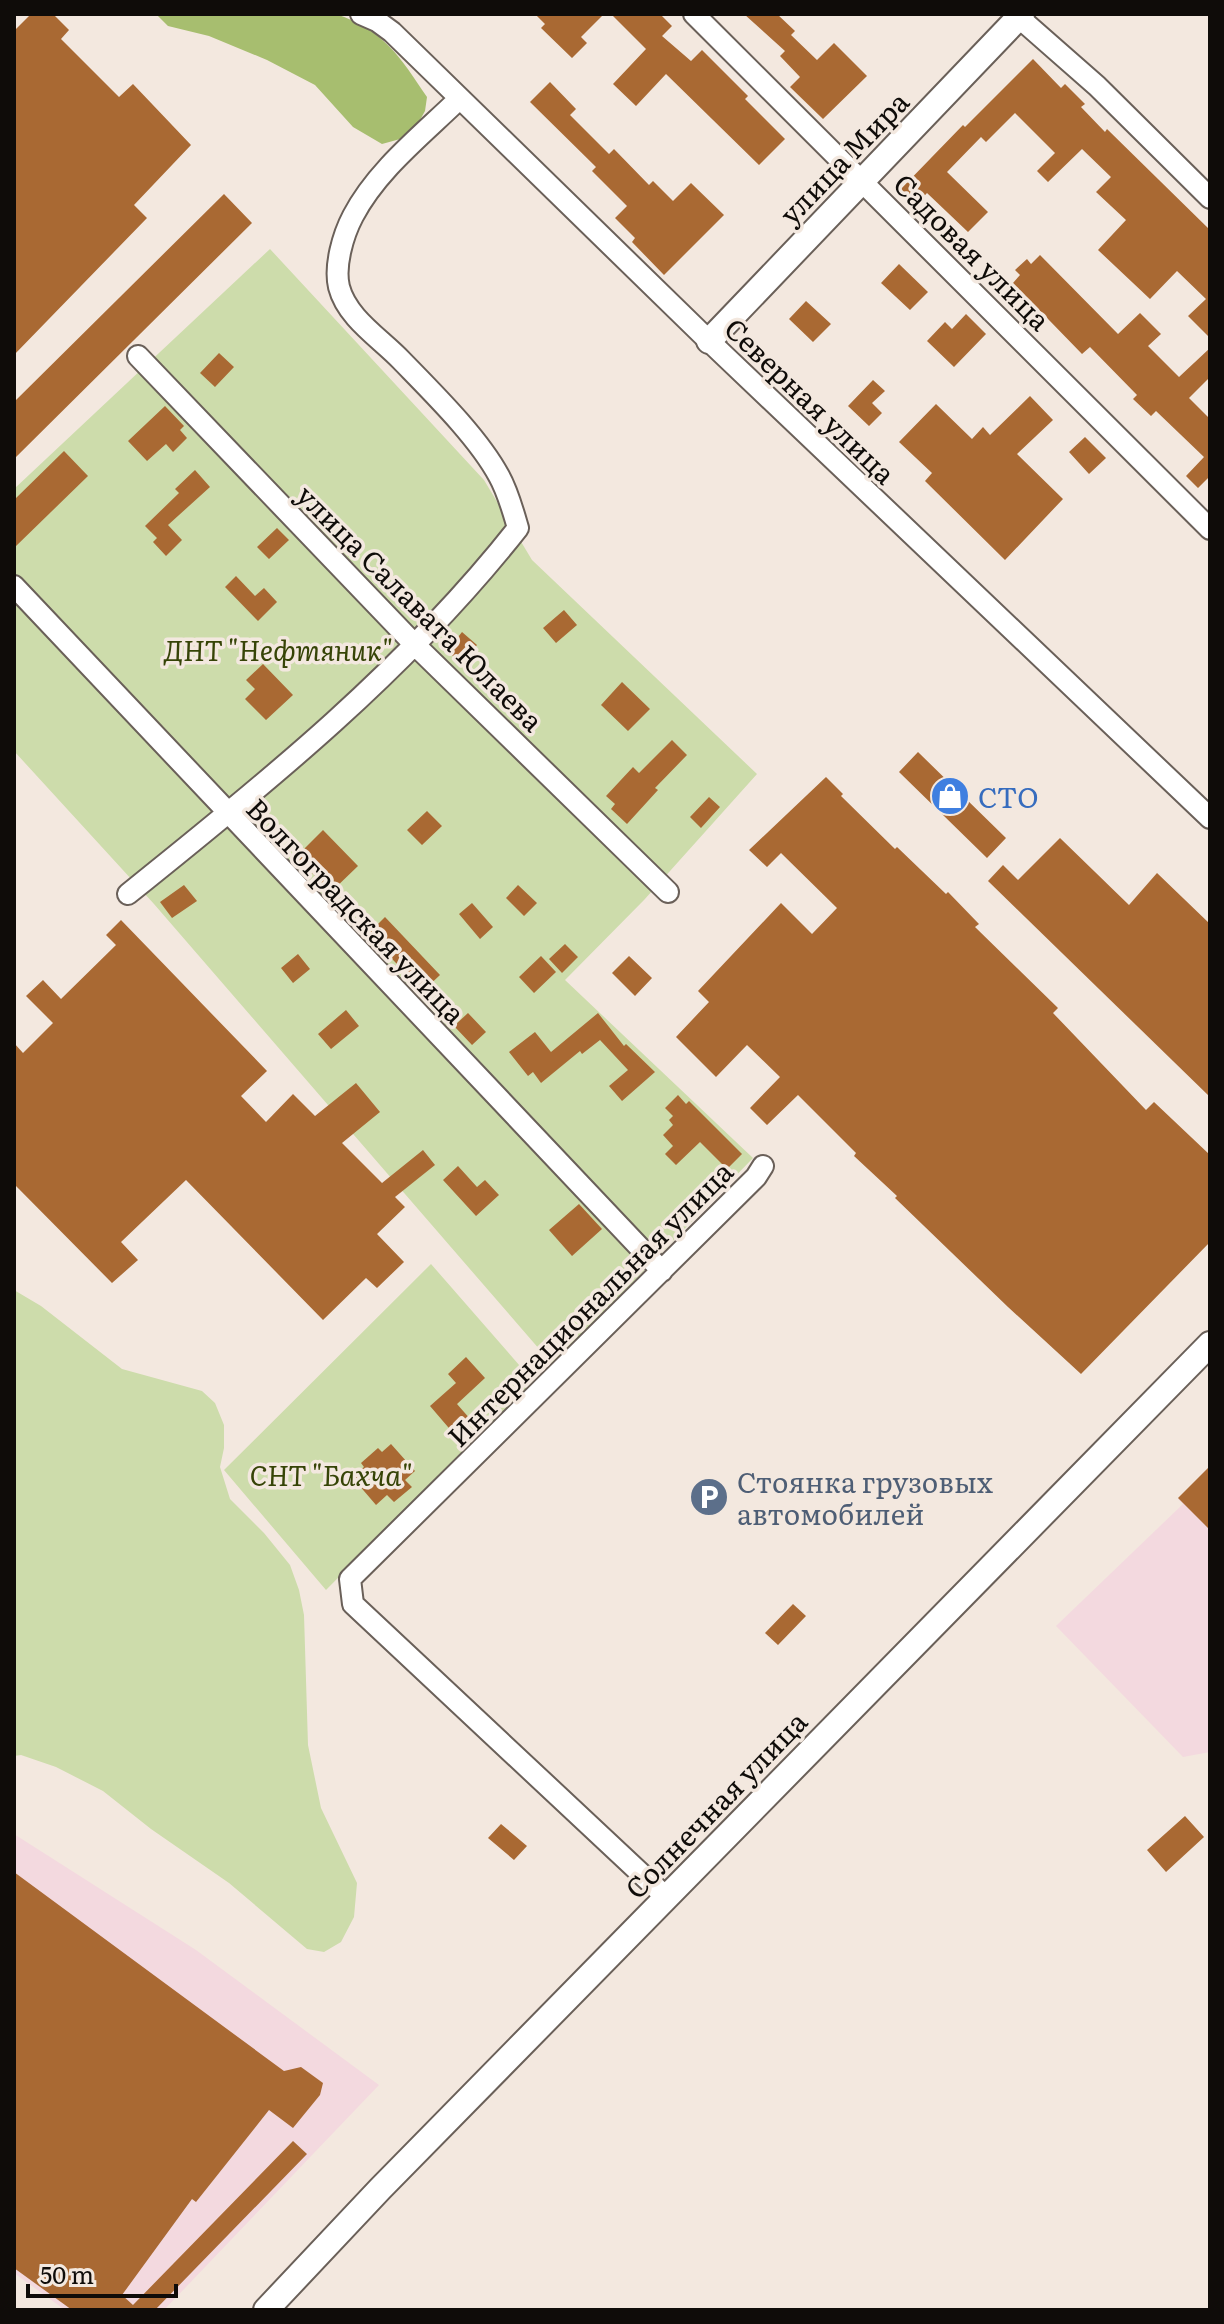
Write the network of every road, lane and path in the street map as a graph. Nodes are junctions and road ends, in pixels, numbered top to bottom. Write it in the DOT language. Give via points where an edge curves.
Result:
graph roads {
  1 [pos="694,14"];
  2 [pos="1018,15"];
  3 [pos="369,17"];
  4 [pos="459,99"];
  5 [pos="862,180"];
  6 [pos="1210,198"];
  7 [pos="709,341"];
  8 [pos="138,356"];
  9 [pos="1210,529"];
  10 [pos="14,586"];
  11 [pos="416,646"];
  12 [pos="227,814"];
  13 [pos="1210,818"];
  14 [pos="668,892"];
  15 [pos="128,894"];
  16 [pos="763,1166"];
  17 [pos="662,1271"];
  18 [pos="1210,1344"];
  19 [pos="666,1897"];
  20 [pos="266,2310"];
  1 -- 5 [label="street, Садовая улица"];
  2 -- 5 [label="street, улица Мира"];
  2 -- 6 [label="street"];
  3 -- 4 [label="street, Северная улица" via="392,32"];
  4 -- 7 [label="street, Северная улица"];
  4 -- 11 [label="street" via="369,192 353,217 337,273 339,289 361,323 439,400 493,467 518,528"];
  5 -- 7 [label="street, улица Мира"];
  5 -- 9 [label="street, Садовая улица"];
  7 -- 13 [label="street, Северная улица"];
  8 -- 11 [label="street, улица Салавата Юлаева"];
  10 -- 12 [label="street, Волгоградская улица"];
  11 -- 12 [label="street"];
  11 -- 14 [label="street, улица Салавата Юлаева"];
  12 -- 15 [label="street"];
  12 -- 17 [label="street, Волгоградская улица"];
  16 -- 17 [label="street, Интернациональная улица"];
  17 -- 19 [label="street, Интернациональная улица" via="350,1579 353,1604"];
  18 -- 19 [label="street, Солнечная улица"];
  19 -- 20 [label="street, Солнечная улица"];
}
